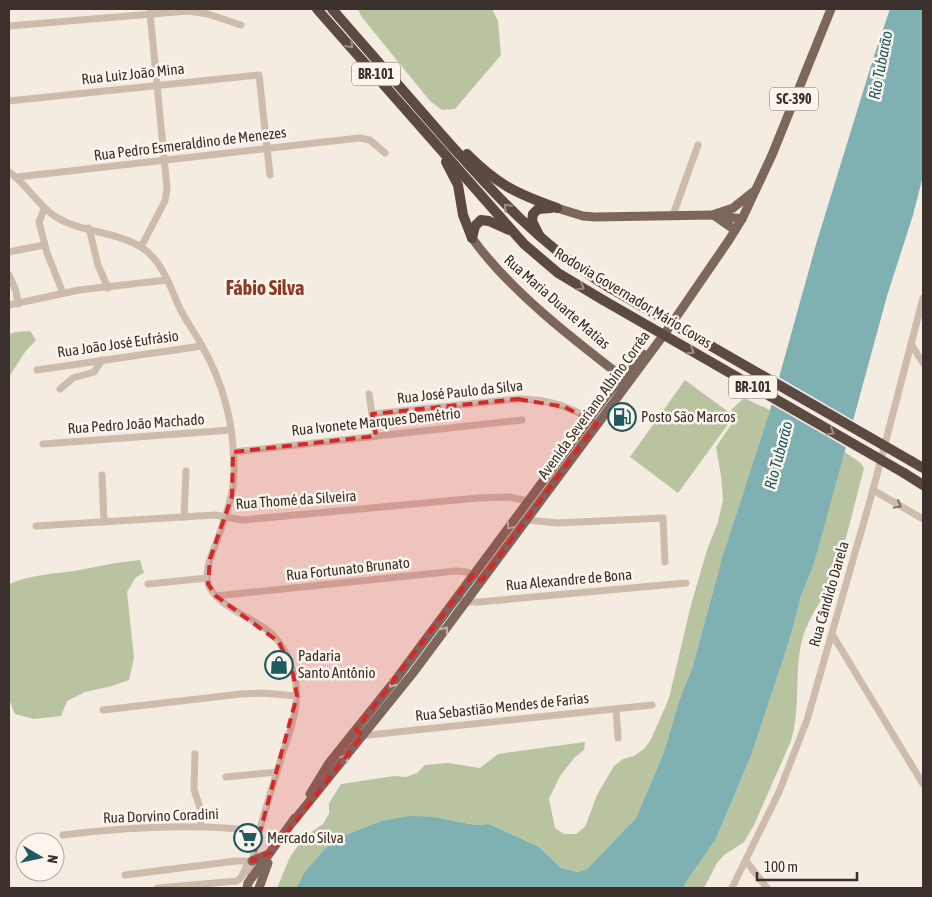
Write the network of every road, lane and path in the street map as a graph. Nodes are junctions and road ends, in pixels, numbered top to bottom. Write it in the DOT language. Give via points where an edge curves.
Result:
graph roads {
  1 [pos="317,9"];
  2 [pos="332,9"];
  3 [pos="831,9"];
  4 [pos="150,13"];
  5 [pos="9,26"];
  6 [pos="241,26"];
  7 [pos="157,85"];
  8 [pos="9,101"];
  9 [pos="428,120"];
  10 [pos="434,141"];
  11 [pos="698,145"];
  12 [pos="267,149"];
  13 [pos="385,153"];
  14 [pos="164,160"];
  15 [pos="9,172"];
  16 [pos="270,176"];
  17 [pos="17,177"];
  18 [pos="757,188"];
  19 [pos="44,208"];
  20 [pos="557,208"];
  21 [pos="673,215"];
  22 [pos="713,215"];
  23 [pos="742,219"];
  24 [pos="89,228"];
  25 [pos="735,230"];
  26 [pos="514,233"];
  27 [pos="472,238"];
  28 [pos="542,240"];
  29 [pos="44,245"];
  30 [pos="140,247"];
  31 [pos="9,252"];
  32 [pos="9,275"];
  33 [pos="167,280"];
  34 [pos="108,288"];
  35 [pos="63,293"];
  36 [pos="923,298"];
  37 [pos="18,304"];
  38 [pos="9,305"];
  39 [pos="668,329"];
  40 [pos="911,344"];
  41 [pos="202,346"];
  42 [pos="102,360"];
  43 [pos="606,364"];
  44 [pos="923,364"];
  45 [pos="630,367"];
  46 [pos="37,370"];
  47 [pos="625,379"];
  48 [pos="60,389"];
  49 [pos="612,389"];
  50 [pos="369,394"];
  51 [pos="372,414"];
  52 [pos="522,420"];
  53 [pos="594,422"];
  54 [pos="231,430"];
  55 [pos="376,436"];
  56 [pos="43,444"];
  57 [pos="233,452"];
  58 [pos="923,468"];
  59 [pos="186,472"];
  60 [pos="102,475"];
  61 [pos="923,485"];
  62 [pos="873,490"];
  63 [pos="528,501"];
  64 [pos="184,517"];
  65 [pos="225,517"];
  66 [pos="923,519"];
  67 [pos="526,520"];
  68 [pos="104,522"];
  69 [pos="36,526"];
  70 [pos="665,562"];
  71 [pos="474,575"];
  72 [pos="207,578"];
  73 [pos="481,581"];
  74 [pos="686,583"];
  75 [pos="148,584"];
  76 [pos="216,596"];
  77 [pos="457,597"];
  78 [pos="466,602"];
  79 [pos="832,634"];
  80 [pos="410,669"];
  81 [pos="297,696"];
  82 [pos="652,705"];
  83 [pos="616,709"];
  84 [pos="104,710"];
  85 [pos="360,733"];
  86 [pos="618,738"];
  87 [pos="195,754"];
  88 [pos="277,772"];
  89 [pos="226,777"];
  90 [pos="923,784"];
  91 [pos="201,826"];
  92 [pos="259,831"];
  93 [pos="65,835"];
  94 [pos="271,853"];
  95 [pos="252,861"];
  96 [pos="746,861"];
  97 [pos="125,875"];
  98 [pos="248,886"];
  99 [pos="158,888"];
  100 [pos="259,888"];
  101 [pos="732,888"];
  102 [pos="766,888"];
  1 -- 10 [label="highway, Rodovia Governador Mário Covas / BR-101, one-way"];
  2 -- 9 [label="highway, Rodovia Governador Mário Covas / BR-101"];
  3 -- 18 [label="main road, SC-390"];
  4 -- 5 [label="street"];
  4 -- 6 [label="street" via="199,12"];
  4 -- 7 [label="street"];
  7 -- 8 [label="street, Rua Luiz João Mina"];
  7 -- 12 [label="street, Rua Luiz João Mina" via="259,75"];
  7 -- 14 [label="street"];
  9 -- 20 [label="highway" via="502,184"];
  28 -- 9 [label="highway, Rodovia Governador Mário Covas / BR-101, one-way" via="498,198"];
  10 -- 26 [label="highway, Rodovia Governador Mário Covas / BR-101"];
  10 -- 27 [label="highway" via="458,185 463,215"];
  11 -- 21 [label="street"];
  12 -- 13 [label="street, Rua Pedro Esmeraldino de Menezes" via="367,138"];
  12 -- 14 [label="street, Rua Pedro Esmeraldino de Menezes"];
  12 -- 16 [label="street"];
  14 -- 17 [label="street, Rua Pedro Esmeraldino de Menezes"];
  14 -- 30 [label="street" via="167,195"];
  15 -- 17 [label="street"];
  17 -- 19 [label="street"];
  18 -- 22 [label="main road" via="733,208"];
  18 -- 23 [label="main road, SC-390"];
  19 -- 24 [label="street" via="60,219"];
  19 -- 29 [label="street" via="39,222"];
  20 -- 21 [label="main road" via="595,217"];
  20 -- 28 [label="highway" via="538,209 532,214"];
  21 -- 22 [label="main road"];
  22 -- 23 [label="main road"];
  22 -- 25 [label="main road"];
  23 -- 25 [label="main road, SC-390"];
  24 -- 30 [label="street" via="118,236"];
  24 -- 34 [label="street" via="98,265"];
  25 -- 39 [label="main road, SC-390"];
  26 -- 27 [label="highway" via="484,220 475,226"];
  26 -- 61 [label="highway, Rodovia Governador Mário Covas / BR-101, one-way, bridge" via="546,264 603,300"];
  27 -- 43 [label="main road, Rua Maria Duarte Matias" via="499,271"];
  28 -- 58 [label="highway, Rodovia Governador Mário Covas / BR-101, bridge" via="610,288"];
  29 -- 31 [label="street"];
  29 -- 35 [label="street"];
  30 -- 33 [label="street" via="154,257"];
  32 -- 37 [label="street"];
  33 -- 34 [label="street"];
  33 -- 41 [label="street"];
  34 -- 35 [label="street"];
  35 -- 37 [label="street"];
  36 -- 40 [label="street, Rua Cândido Darela"];
  37 -- 38 [label="street"];
  39 -- 45 [label="main road, Avenida Severiano Albino Corrêa"];
  39 -- 47 [label="main road, Avenida Severiano Albino Corrêa"];
  40 -- 44 [label="street"];
  40 -- 62 [label="street, Rua Cândido Darela"];
  41 -- 42 [label="street, Rua João José Eufrásio"];
  41 -- 54 [label="street" via="221,385"];
  42 -- 46 [label="street, Rua João José Eufrásio"];
  42 -- 48 [label="street" via="94,372 73,378"];
  43 -- 45 [label="main road"];
  43 -- 47 [label="main road, Rua Maria Duarte Matias"];
  43 -- 49 [label="main road"];
  45 -- 47 [label="main road, Avenida Severiano Albino Corrêa"];
  47 -- 49 [label="main road, Avenida Severiano Albino Corrêa"];
  47 -- 53 [label="main road, Avenida Severiano Albino Corrêa"];
  49 -- 53 [label="main road, Avenida Severiano Albino Corrêa"];
  50 -- 51 [label="street"];
  51 -- 53 [label="street, Rua José Paulo da Silva" via="528,398 565,407"];
  51 -- 55 [label="street"];
  52 -- 55 [label="street, Rua Ivonete Marques Demétrio"];
  53 -- 63 [label="main road, Avenida Severiano Albino Corrêa"];
  53 -- 67 [label="main road, Avenida Severiano Albino Corrêa"];
  54 -- 56 [label="street, Rua Pedro João Machado"];
  54 -- 57 [label="street"];
  55 -- 57 [label="street, Rua Ivonete Marques Demétrio"];
  57 -- 65 [label="street" via="233,488"];
  59 -- 64 [label="street"];
  60 -- 68 [label="street"];
  62 -- 66 [label="street, one-way"];
  62 -- 79 [label="street, Rua Cândido Darela"];
  63 -- 65 [label="street, Rua Thomé da Silveira" via="508,497 478,498 242,520"];
  63 -- 67 [label="main road"];
  63 -- 71 [label="main road, Avenida Severiano Albino Corrêa, one-way"];
  64 -- 65 [label="street, Rua Thomé da Silveira"];
  64 -- 68 [label="street, Rua Thomé da Silveira"];
  65 -- 72 [label="street"];
  67 -- 70 [label="street" via="558,523 663,518"];
  67 -- 73 [label="main road, Avenida Severiano Albino Corrêa"];
  68 -- 69 [label="street, Rua Thomé da Silveira"];
  71 -- 73 [label="street"];
  71 -- 76 [label="street, Rua Fortunato Brunato" via="456,571"];
  71 -- 77 [label="main road, Avenida Severiano Albino Corrêa"];
  72 -- 75 [label="street"];
  72 -- 76 [label="street"];
  73 -- 78 [label="main road, Avenida Severiano Albino Corrêa"];
  74 -- 78 [label="street, Rua Alexandre de Bona"];
  76 -- 81 [label="street" via="263,627 279,642 294,673"];
  77 -- 78 [label="street"];
  77 -- 80 [label="main road, Avenida Severiano Albino Corrêa"];
  80 -- 78 [label="main road, Avenida Severiano Albino Corrêa, one-way"];
  79 -- 90 [label="street"];
  79 -- 96 [label="street, Rua Cândido Darela" via="798,746"];
  80 -- 85 [label="main road, Avenida Severiano Albino Corrêa"];
  81 -- 84 [label="street" via="241,694"];
  81 -- 88 [label="street"];
  82 -- 83 [label="street, Rua Sebastião Mendes de Farias"];
  83 -- 85 [label="street, Rua Sebastião Mendes de Farias"];
  83 -- 86 [label="street"];
  85 -- 94 [label="main road, Avenida Severiano Albino Corrêa" via="325,769"];
  87 -- 91 [label="street" via="194,789"];
  88 -- 89 [label="street"];
  88 -- 92 [label="street"];
  91 -- 92 [label="street, Rua Dorvino Coradini"];
  91 -- 93 [label="street, Rua Dorvino Coradini"];
  92 -- 95 [label="street"];
  94 -- 95 [label="main road"];
  94 -- 98 [label="main road, Avenida Severiano Albino Corrêa"];
  94 -- 100 [label="main road, Avenida Severiano Albino Corrêa"];
  95 -- 97 [label="street"];
  95 -- 98 [label="street"];
  95 -- 99 [label="street" via="246,865 239,880"];
  96 -- 101 [label="street, Rua Cândido Darela"];
  96 -- 102 [label="street"];
  98 -- 100 [label="main road" via="257,882"];
}
